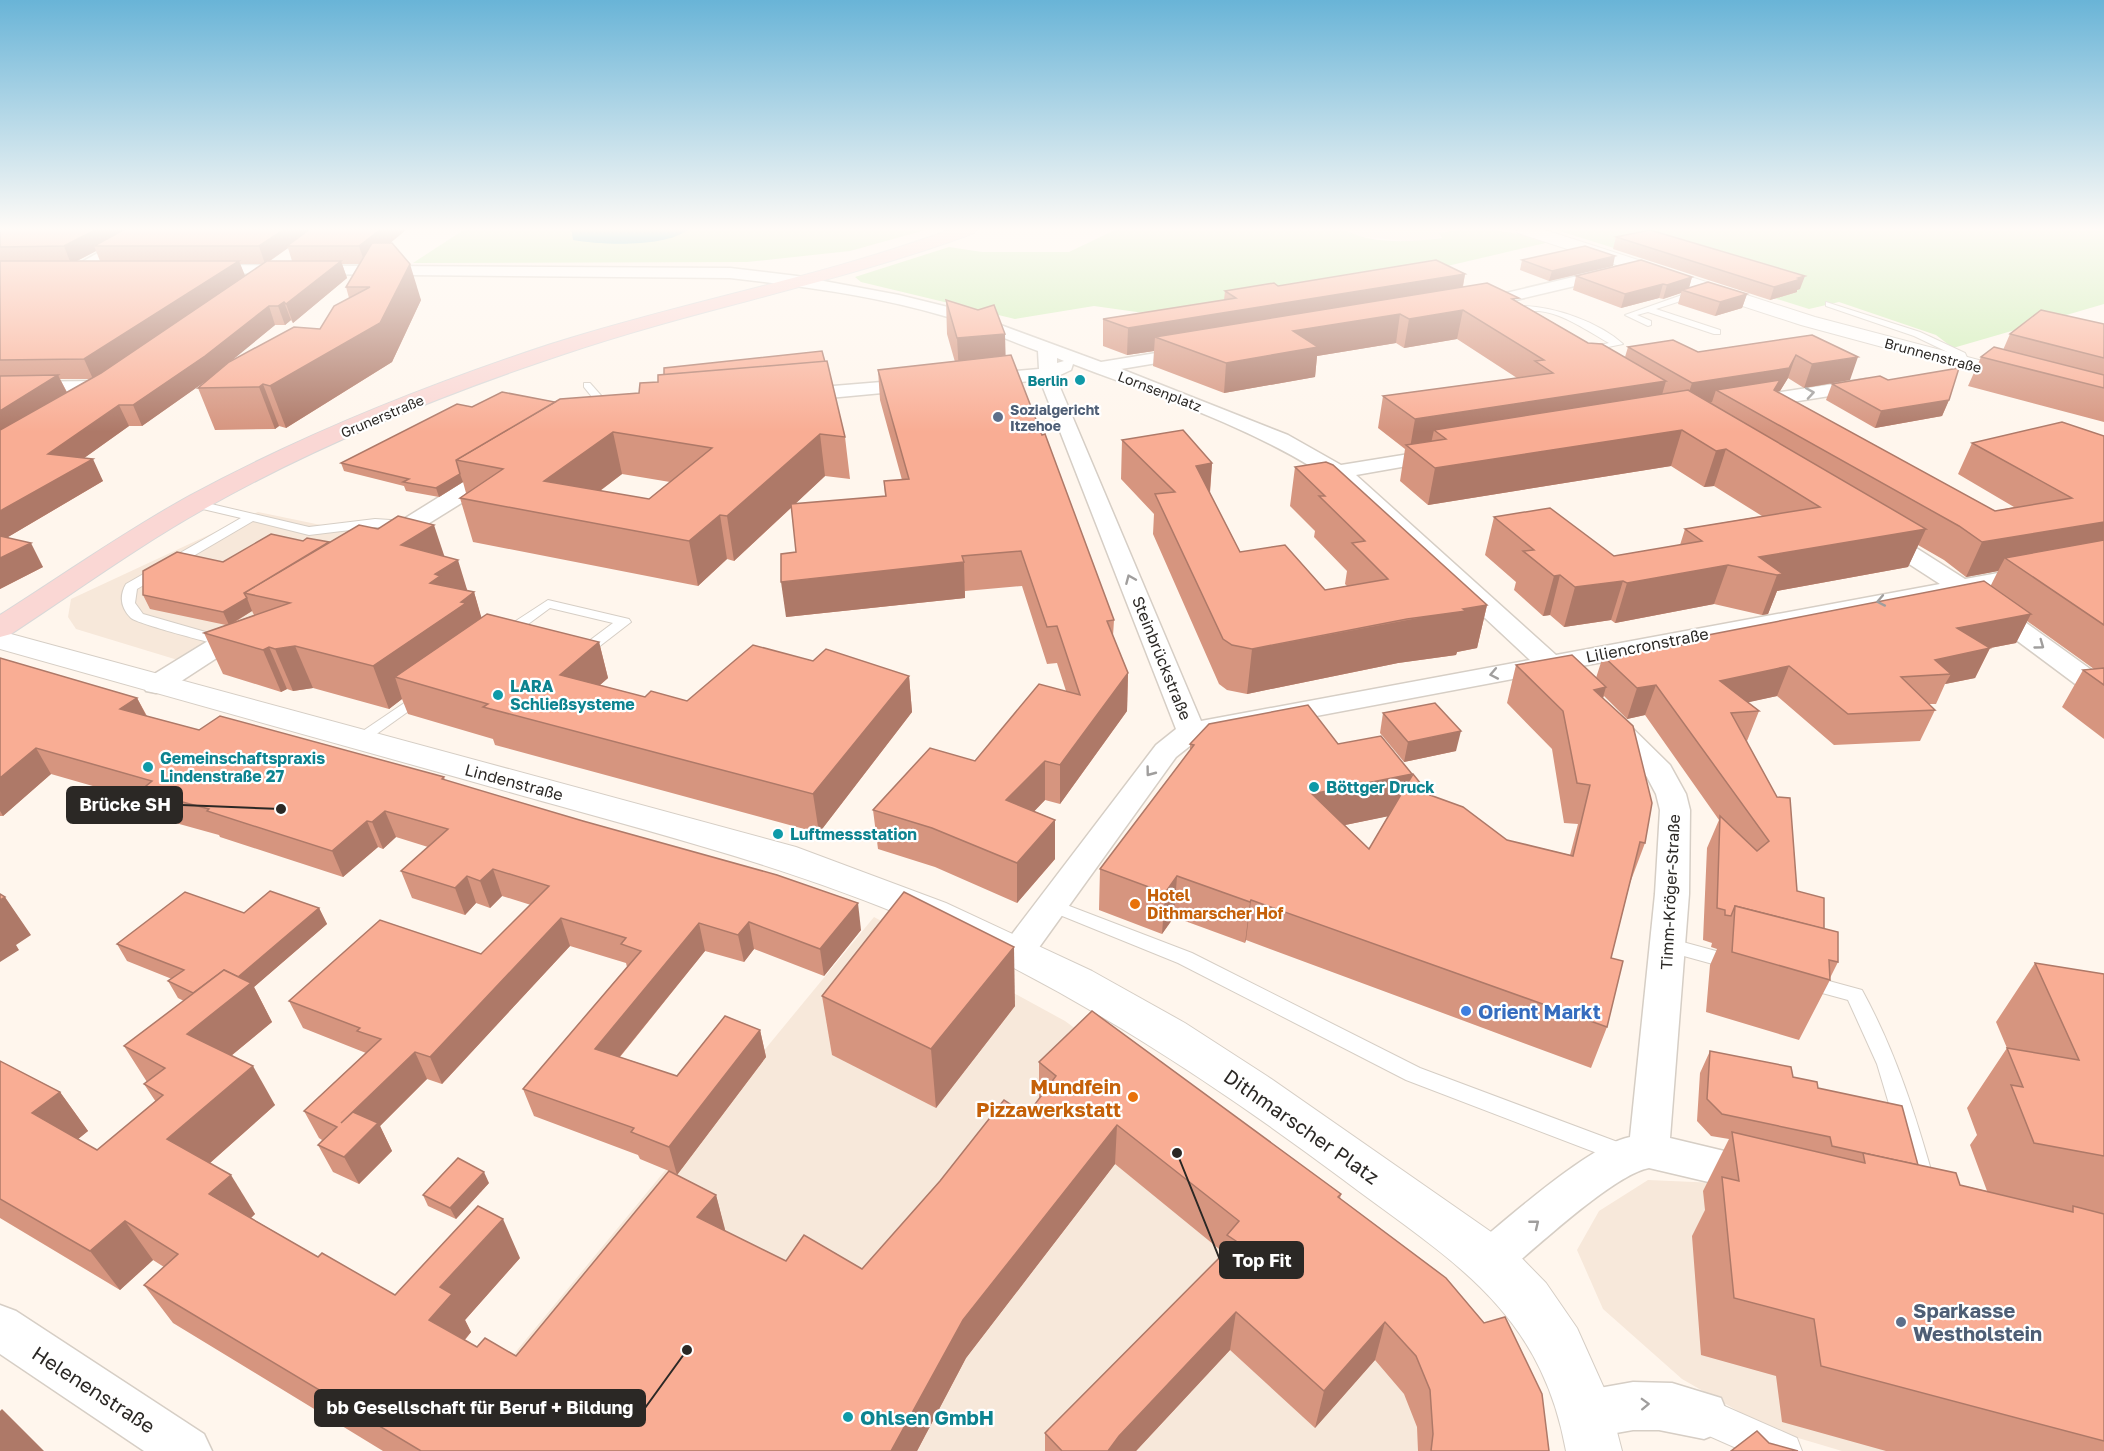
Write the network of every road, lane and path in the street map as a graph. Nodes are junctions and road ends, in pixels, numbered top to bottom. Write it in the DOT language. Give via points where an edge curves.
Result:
graph roads {
  1 [pos="735,297"];
  2 [pos="881,297"];
  3 [pos="1533,297"];
  4 [pos="1685,297"];
  5 [pos="1732,297"];
  6 [pos="1829,304"];
  7 [pos="1499,306"];
  8 [pos="1460,307"];
  9 [pos="1648,309"];
  10 [pos="1648,323"];
  11 [pos="1536,328"];
  12 [pos="1717,332"];
  13 [pos="1047,348"];
  14 [pos="1571,349"];
  15 [pos="1205,350"];
  16 [pos="1077,359"];
  17 [pos="1972,365"];
  18 [pos="1100,368"];
  19 [pos="1604,369"];
  20 [pos="1049,374"];
  21 [pos="1932,374"];
  22 [pos="120,375"];
  23 [pos="962,381"];
  24 [pos="1886,381"];
  25 [pos="941,383"];
  26 [pos="587,386"];
  27 [pos="102,387"];
  28 [pos="0,388"];
  29 [pos="775,397"];
  30 [pos="2104,400"];
  31 [pos="70,407"];
  32 [pos="1726,407"];
  33 [pos="633,409"];
  34 [pos="609,411"];
  35 [pos="586,418"];
  36 [pos="1243,423"];
  37 [pos="1456,452"];
  38 [pos="515,460"];
  39 [pos="1338,472"];
  40 [pos="194,504"];
  41 [pos="250,518"];
  42 [pos="411,525"];
  43 [pos="1867,527"];
  44 [pos="366,553"];
  45 [pos="2104,561"];
  46 [pos="1959,586"];
  47 [pos="265,616"];
  48 [pos="0,628"];
  49 [pos="0,640"];
  50 [pos="528,640"];
  51 [pos="225,642"];
  52 [pos="572,650"];
  53 [pos="1551,663"];
  54 [pos="438,683"];
  55 [pos="156,685"];
  56 [pos="2104,692"];
  57 [pos="1191,731"];
  58 [pos="359,740"];
  59 [pos="1051,905"];
  60 [pos="1668,945"];
  61 [pos="1018,951"];
  62 [pos="1745,966"];
  63 [pos="1789,977"];
  64 [pos="1637,1153"];
  65 [pos="1785,1181"];
  66 [pos="1924,1209"];
  67 [pos="1489,1260"];
  68 [pos="0,1327"];
  69 [pos="1704,1416"];
  70 [pos="1591,1433"];
  71 [pos="187,1451"];
  72 [pos="1784,1451"];
  1 -- 40 [label="main road, Grunerstraße" via="519,362 379,417"];
  2 -- 13 [label="street, Lornsenplatz" via="927,306"];
  3 -- 7 [label="street"];
  4 -- 9 [label="lane"];
  5 -- 17 [label="main road, Brunnenstraße"];
  6 -- 17 [label="lane" via="1928,339 1962,355"];
  7 -- 8 [label="street"];
  7 -- 11 [label="street"];
  7 -- 14 [label="lane" via="1549,309 1618,344"];
  9 -- 10 [label="lane" via="1629,315"];
  9 -- 12 [label="lane"];
  13 -- 16 [label="street, Lornsenplatz"];
  13 -- 20 [label="street"];
  14 -- 19 [label="street"];
  15 -- 18 [label="street"];
  16 -- 18 [label="street, Lornsenplatz"];
  16 -- 20 [label="street"];
  17 -- 21 [label="street"];
  17 -- 30 [label="main road, Brunnenstraße"];
  18 -- 36 [label="street, Lornsenplatz"];
  20 -- 23 [label="street"];
  57 -- 20 [label="street, Steinbrückstraße, one-way" via="1050,385"];
  22 -- 27 [label="street"];
  32 -- 24 [label="street, one-way"];
  25 -- 29 [label="street"];
  26 -- 34 [label="lane"];
  27 -- 28 [label="street"];
  27 -- 31 [label="street"];
  33 -- 34 [label="street"];
  34 -- 35 [label="street"];
  36 -- 39 [label="street, Timm-Kröger-Straße"];
  37 -- 39 [label="street"];
  38 -- 42 [label="street"];
  39 -- 53 [label="street, Timm-Kröger-Straße"];
  40 -- 41 [label="lane"];
  40 -- 48 [label="main road, Grunerstraße"];
  41 -- 42 [label="lane" via="309,531 375,523"];
  41 -- 51 [label="lane" via="131,587 127,595 129,608 138,617"];
  42 -- 44 [label="street"];
  43 -- 46 [label="street"];
  45 -- 46 [label="street, Liliencronstraße"];
  46 -- 53 [label="street, Liliencronstraße, one-way"];
  46 -- 56 [label="street, one-way"];
  47 -- 51 [label="street"];
  49 -- 55 [label="main road, Lindenstraße"];
  50 -- 52 [label="lane" via="501,638 548,604 624,622 583,653"];
  51 -- 55 [label="street"];
  53 -- 57 [label="street, Liliencronstraße, one-way"];
  53 -- 60 [label="street, Timm-Kröger-Straße" via="1652,763 1671,794 1675,810"];
  54 -- 58 [label="lane"];
  55 -- 58 [label="main road, Lindenstraße"];
  57 -- 59 [label="street, Steinbrückstraße, one-way" via="1166,751"];
  58 -- 61 [label="main road, Lindenstraße" via="783,856 876,887"];
  59 -- 61 [label="street, Steinbrückstraße"];
  59 -- 64 [label="lane" via="1185,958 1413,1074"];
  60 -- 62 [label="lane"];
  60 -- 64 [label="street, Timm-Kröger-Straße"];
  61 -- 67 [label="main road, Dithmarscher Platz" via="1170,1036 1276,1106"];
  63 -- 66 [label="lane" via="1856,995 1875,1029 1898,1086"];
  64 -- 65 [label="street"];
  67 -- 64 [label="street, one-way" via="1586,1182"];
  67 -- 70 [label="main road, Dithmarscher Platz" via="1510,1280 1557,1340"];
  68 -- 71 [label="street, Helenenstraße"];
  70 -- 69 [label="street, one-way" via="1630,1404 1652,1403"];
  69 -- 72 [label="street"];
}
